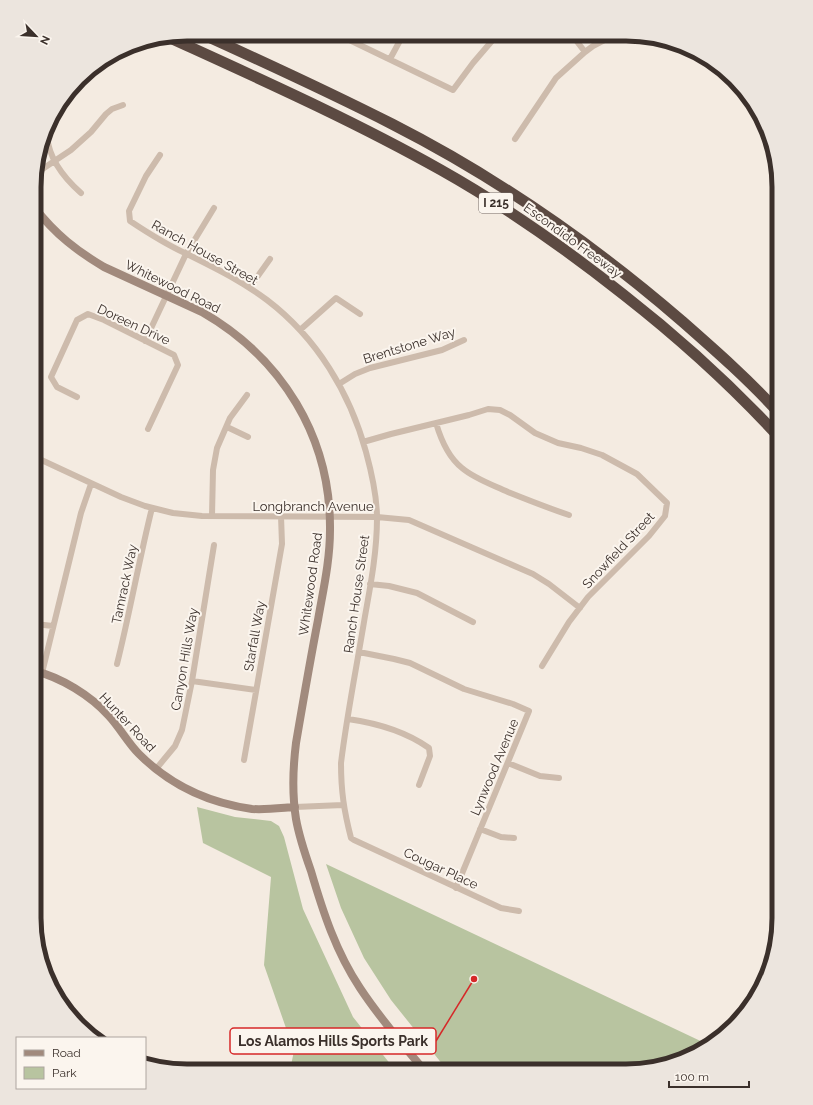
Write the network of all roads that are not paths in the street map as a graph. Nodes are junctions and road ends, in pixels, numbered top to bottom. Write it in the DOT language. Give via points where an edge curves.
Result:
graph roads {
  1 [pos="177,41"];
  2 [pos="217,41"];
  3 [pos="352,41"];
  4 [pos="400,41"];
  5 [pos="492,41"];
  6 [pos="577,41"];
  7 [pos="603,41"];
  8 [pos="585,52"];
  9 [pos="390,59"];
  10 [pos="123,105"];
  11 [pos="515,138"];
  12 [pos="48,143"];
  13 [pos="160,155"];
  14 [pos="55,162"];
  15 [pos="42,170"];
  16 [pos="81,193"];
  17 [pos="214,208"];
  18 [pos="41,216"];
  19 [pos="186,254"];
  20 [pos="270,259"];
  21 [pos="250,288"];
  22 [pos="167,296"];
  23 [pos="360,314"];
  24 [pos="300,330"];
  25 [pos="464,340"];
  26 [pos="146,341"];
  27 [pos="339,384"];
  28 [pos="247,395"];
  29 [pos="77,397"];
  30 [pos="772,406"];
  31 [pos="436,423"];
  32 [pos="226,427"];
  33 [pos="148,429"];
  34 [pos="772,430"];
  35 [pos="248,437"];
  36 [pos="363,442"];
  37 [pos="41,460"];
  38 [pos="91,484"];
  39 [pos="152,508"];
  40 [pos="569,515"];
  41 [pos="212,516"];
  42 [pos="281,516"];
  43 [pos="330,516"];
  44 [pos="377,517"];
  45 [pos="214,545"];
  46 [pos="370,584"];
  47 [pos="580,608"];
  48 [pos="474,622"];
  49 [pos="41,625"];
  50 [pos="53,626"];
  51 [pos="359,652"];
  52 [pos="41,663"];
  53 [pos="117,664"];
  54 [pos="542,666"];
  55 [pos="41,673"];
  56 [pos="192,682"];
  57 [pos="256,690"];
  58 [pos="348,719"];
  59 [pos="244,760"];
  60 [pos="508,763"];
  61 [pos="156,769"];
  62 [pos="559,778"];
  63 [pos="419,785"];
  64 [pos="343,805"];
  65 [pos="295,807"];
  66 [pos="480,829"];
  67 [pos="514,838"];
  68 [pos="354,840"];
  69 [pos="456,888"];
  70 [pos="519,912"];
  71 [pos="419,1064"];
  1 -- 34 [label="highway, Escondido Freeway / I 215" via="369,131 490,199 593,270 662,326"];
  2 -- 30 [label="highway, Escondido Freeway / I 215" via="392,124 530,205 652,295 745,378"];
  3 -- 9 [label="street"];
  4 -- 9 [label="street"];
  5 -- 9 [label="street" via="453,90"];
  6 -- 8 [label="street"];
  7 -- 8 [label="street"];
  8 -- 11 [label="street" via="556,78"];
  10 -- 14 [label="street" via="106,114 80,143"];
  12 -- 14 [label="street"];
  13 -- 19 [label="street, Ranch House Street" via="146,176 129,211 130,221"];
  14 -- 15 [label="street"];
  14 -- 16 [label="street"];
  17 -- 19 [label="street"];
  18 -- 22 [label="main road, Whitewood Road" via="79,252 104,267"];
  19 -- 21 [label="street, Ranch House Street"];
  19 -- 22 [label="street"];
  20 -- 21 [label="street"];
  21 -- 24 [label="street, Ranch House Street"];
  22 -- 26 [label="street"];
  22 -- 43 [label="main road, Whitewood Road" via="217,320 258,354 278,376 299,408 318,449 326,481"];
  23 -- 24 [label="street" via="336,298"];
  24 -- 27 [label="street, Ranch House Street" via="326,362"];
  25 -- 27 [label="street, Brentstone Way" via="442,350 370,368"];
  26 -- 29 [label="street, Doreen Drive" via="88,314 77,320 51,377 57,388"];
  26 -- 33 [label="street, Doreen Drive" via="174,355 178,365"];
  27 -- 36 [label="street, Ranch House Street"];
  28 -- 32 [label="street"];
  31 -- 36 [label="street"];
  31 -- 40 [label="street" via="448,452 461,468 485,482"];
  31 -- 47 [label="street, Snowfield Street" via="488,409 500,410 558,443 602,455 637,474 667,503 664,516 649,536"];
  32 -- 35 [label="street"];
  32 -- 41 [label="street" via="213,470"];
  36 -- 44 [label="street, Ranch House Street" via="373,482"];
  37 -- 38 [label="street, Longbranch Avenue"];
  38 -- 39 [label="street, Longbranch Avenue"];
  38 -- 50 [label="street" via="80,513"];
  39 -- 41 [label="street, Longbranch Avenue" via="173,513"];
  39 -- 53 [label="street, Tamrack Way"];
  41 -- 42 [label="street, Longbranch Avenue"];
  42 -- 43 [label="street, Longbranch Avenue"];
  42 -- 57 [label="street, Starfall Way" via="282,544"];
  43 -- 44 [label="street, Longbranch Avenue"];
  43 -- 65 [label="main road, Whitewood Road" via="326,573 296,743"];
  44 -- 46 [label="street, Ranch House Street"];
  44 -- 47 [label="street, Longbranch Avenue" via="409,520 533,574"];
  45 -- 56 [label="street, Canyon Hills Way"];
  46 -- 48 [label="street" via="417,593"];
  46 -- 51 [label="street, Ranch House Street"];
  47 -- 54 [label="street, Snowfield Street"];
  49 -- 50 [label="street"];
  50 -- 52 [label="street"];
  51 -- 58 [label="street, Ranch House Street"];
  51 -- 60 [label="street, Lynwood Avenue" via="410,663 464,689 513,704 529,712"];
  55 -- 61 [label="main road, Hunter Road" via="76,689 109,715 139,754"];
  56 -- 57 [label="street"];
  56 -- 61 [label="street, Canyon Hills Way" via="182,730 175,746"];
  57 -- 59 [label="street, Starfall Way"];
  58 -- 63 [label="street" via="366,721 387,728 429,748 430,756"];
  58 -- 64 [label="street, Ranch House Street" via="341,763"];
  60 -- 62 [label="street" via="540,776"];
  60 -- 66 [label="street, Lynwood Avenue"];
  61 -- 65 [label="main road, Hunter Road" via="179,786 221,803 254,809"];
  64 -- 65 [label="street, Hunter Road"];
  64 -- 68 [label="street, Ranch House Street" via="351,838"];
  65 -- 71 [label="main road, Whitewood Road" via="299,832 321,906 344,961 360,988"];
  66 -- 67 [label="street" via="501,837"];
  66 -- 69 [label="street, Lynwood Avenue"];
  68 -- 69 [label="street, Cougar Place"];
  69 -- 70 [label="street, Cougar Place" via="500,908"];
}
